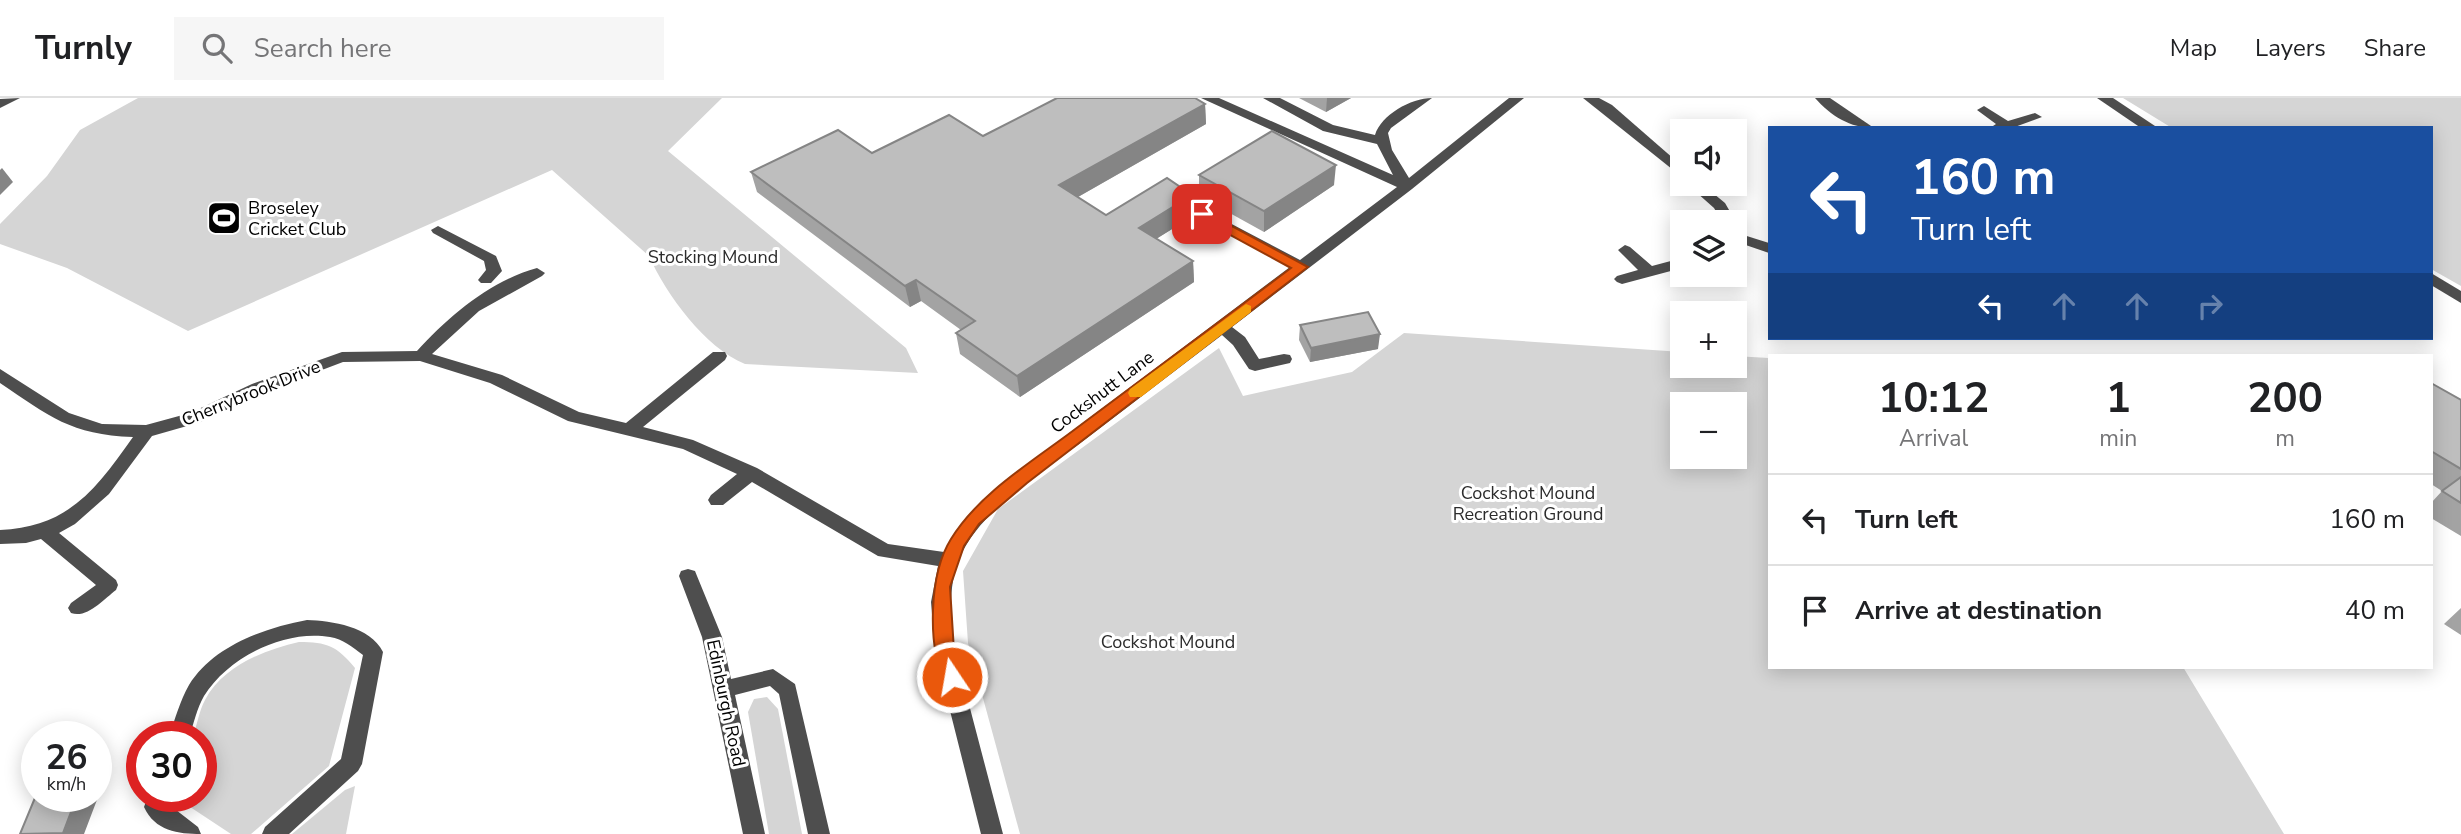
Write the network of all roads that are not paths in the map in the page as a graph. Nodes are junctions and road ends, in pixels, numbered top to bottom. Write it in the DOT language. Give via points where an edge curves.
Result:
graph roads {
  1 [pos="13,98"];
  2 [pos="1208,98"];
  3 [pos="1270,98"];
  4 [pos="1426,98"];
  5 [pos="1517,98"];
  6 [pos="1590,98"];
  7 [pos="1822,98"];
  8 [pos="2104,98"];
  9 [pos="0,104"];
  10 [pos="1984,110"];
  11 [pos="2035,117"];
  12 [pos="1863,126"];
  13 [pos="2001,126"];
  14 [pos="2148,126"];
  15 [pos="1382,141"];
  16 [pos="1670,163"];
  17 [pos="1407,186"];
  18 [pos="1708,196"];
  19 [pos="1722,210"];
  20 [pos="1202,214"];
  21 [pos="438,230"];
  22 [pos="1747,240"];
  23 [pos="1768,248"];
  24 [pos="1625,250"];
  25 [pos="1670,266"];
  26 [pos="1301,267"];
  27 [pos="1648,271"];
  28 [pos="537,273"];
  29 [pos="1622,279"];
  30 [pos="2433,279"];
  31 [pos="488,282"];
  32 [pos="2461,298"];
  33 [pos="1223,327"];
  34 [pos="421,356"];
  35 [pos="719,356"];
  36 [pos="1284,359"];
  37 [pos="0,375"];
  38 [pos="629,430"];
  39 [pos="146,431"];
  40 [pos="751,473"];
  41 [pos="717,500"];
  42 [pos="46,534"];
  43 [pos="0,537"];
  44 [pos="949,560"];
  45 [pos="688,576"];
  46 [pos="78,608"];
  47 [pos="723,690"];
  48 [pos="186,721"];
  49 [pos="161,812"];
  50 [pos="190,834"];
  51 [pos="273,834"];
  52 [pos="754,834"];
  53 [pos="819,834"];
  54 [pos="992,834"];
  1 -- 9 [label="street"];
  2 -- 17 [label="street"];
  3 -- 15 [label="street" via="1328,128"];
  4 -- 15 [label="street" via="1386,125"];
  5 -- 17 [label="street, Cockshutt Lane"];
  6 -- 16 [label="street"];
  7 -- 12 [label="street"];
  8 -- 14 [label="street"];
  10 -- 13 [label="street"];
  11 -- 13 [label="street"];
  15 -- 17 [label="street"];
  17 -- 26 [label="street, Cockshutt Lane"];
  18 -- 19 [label="street"];
  20 -- 26 [label="street"];
  21 -- 31 [label="street" via="491,259 494,271"];
  22 -- 23 [label="street"];
  24 -- 27 [label="street"];
  25 -- 27 [label="street"];
  26 -- 33 [label="street, Cockshutt Lane"];
  27 -- 29 [label="street"];
  28 -- 31 [label="street"];
  30 -- 32 [label="street"];
  31 -- 34 [label="street" via="479,301"];
  33 -- 36 [label="street" via="1255,365"];
  33 -- 44 [label="street, Cockshutt Lane" via="1021,478 973,520"];
  34 -- 38 [label="street, Cherrybrook Drive" via="496,379 575,417"];
  34 -- 39 [label="street, Cherrybrook Drive" via="342,357 258,388 195,418"];
  35 -- 38 [label="street"];
  37 -- 39 [label="street, Cherrybrook Drive" via="63,417 101,430"];
  38 -- 40 [label="street, Cherrybrook Drive" via="687,444"];
  39 -- 42 [label="street" via="110,483 71,519"];
  40 -- 41 [label="street"];
  40 -- 44 [label="street, Cherrybrook Drive" via="885,551"];
  42 -- 43 [label="street"];
  42 -- 46 [label="street" via="109,585"];
  44 -- 54 [label="street, Cockshutt Lane" via="941,587 945,651"];
  45 -- 47 [label="street, Edinburgh Road" via="712,637"];
  47 -- 52 [label="street, Edinburgh Road"];
  47 -- 53 [label="street" via="773,677 788,690"];
  48 -- 51 [label="street" via="199,688 218,668 245,648 281,632 311,626 336,629 360,638 373,652 351,764"];
  49 -- 50 [label="street"];
}
